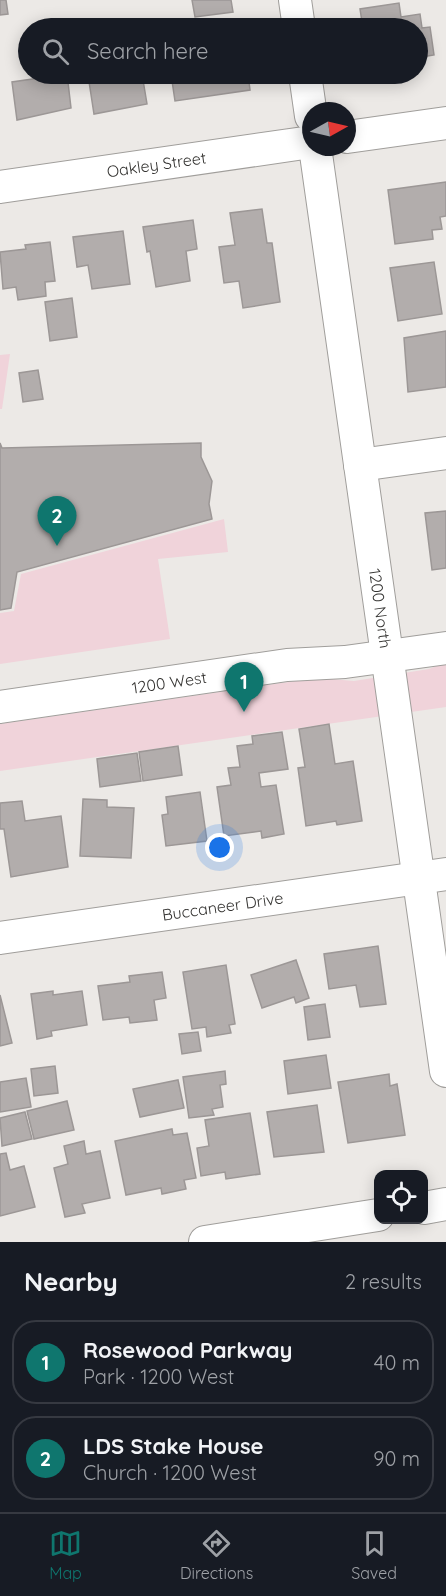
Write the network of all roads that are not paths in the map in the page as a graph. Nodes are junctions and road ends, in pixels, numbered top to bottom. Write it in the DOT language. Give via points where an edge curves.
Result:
graph roads {
  1 [pos="295,0"];
  2 [pos="298,18"];
  3 [pos="306,84"];
  4 [pos="309,102"];
  5 [pos="446,123"];
  6 [pos="356,136"];
  7 [pos="302,143"];
  8 [pos="316,156"];
  9 [pos="0,187"];
  10 [pos="446,453"];
  11 [pos="360,465"];
  12 [pos="446,648"];
  13 [pos="387,656"];
  14 [pos="0,707"];
  15 [pos="432,876"];
  16 [pos="0,938"];
  17 [pos="446,1071"];
  18 [pos="446,1204"];
  19 [pos="428,1207"];
  20 [pos="374,1216"];
  21 [pos="205,1242"];
  1 -- 2 [label="street"];
  3 -- 4 [label="street"];
  5 -- 6 [label="street"];
  7 -- 9 [label="street, Oakley Street"];
  8 -- 11 [label="street, 1200 North"];
  10 -- 11 [label="street"];
  11 -- 13 [label="street, 1200 North"];
  12 -- 13 [label="street, 1200 West"];
  13 -- 14 [label="street, 1200 West" via="288,665"];
  13 -- 15 [label="street, 1200 North"];
  15 -- 16 [label="street, Buccaneer Drive"];
  15 -- 17 [label="street, 1200 North"];
  18 -- 19 [label="street"];
  20 -- 21 [label="street"];
}
